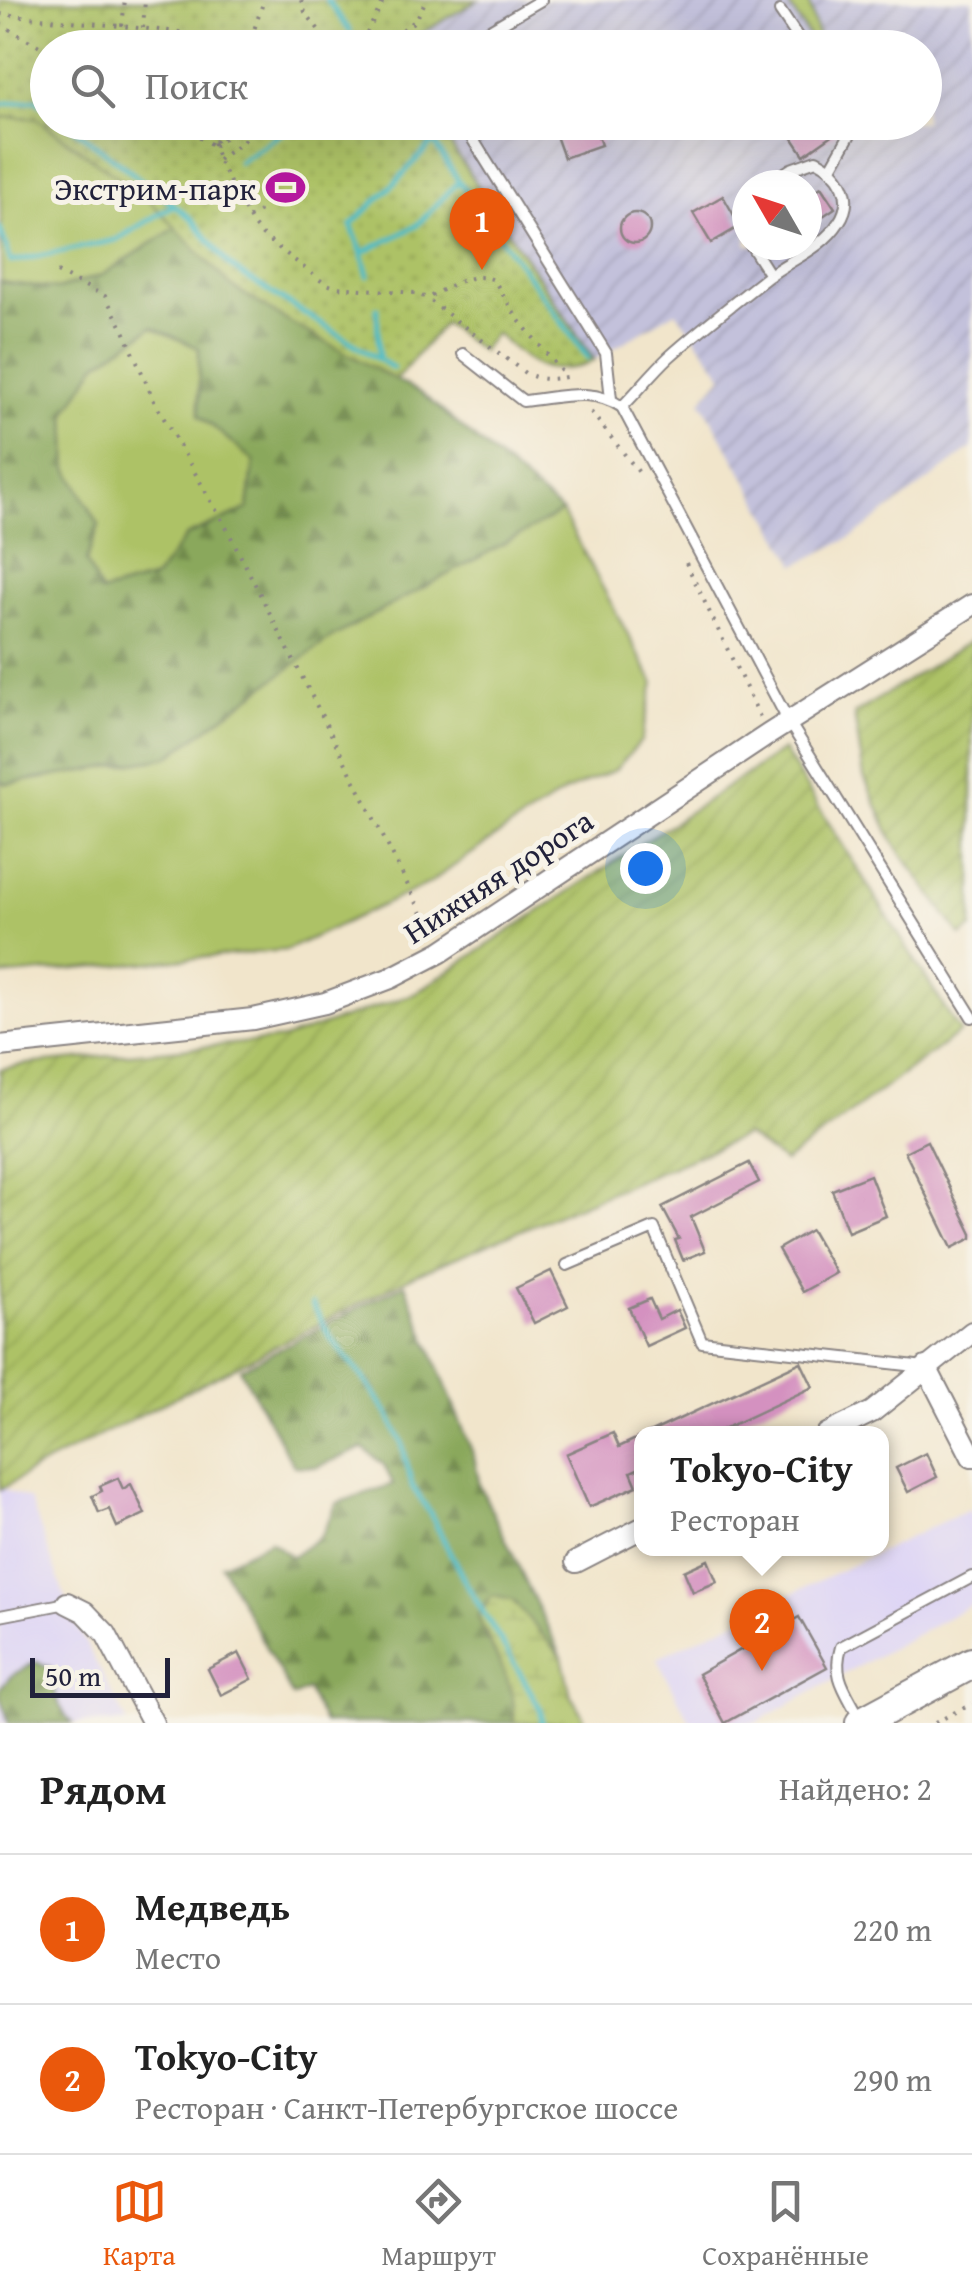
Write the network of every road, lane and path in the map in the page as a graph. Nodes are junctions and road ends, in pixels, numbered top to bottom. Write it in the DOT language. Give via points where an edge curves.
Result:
graph roads {
  1 [pos="125,0"];
  2 [pos="146,0"];
  3 [pos="264,0"];
  4 [pos="301,0"];
  5 [pos="384,0"];
  6 [pos="426,0"];
  7 [pos="541,0"];
  8 [pos="780,12"];
  9 [pos="0,14"];
  10 [pos="0,24"];
  11 [pos="122,26"];
  12 [pos="143,28"];
  13 [pos="161,30"];
  14 [pos="254,30"];
  15 [pos="319,30"];
  16 [pos="369,30"];
  17 [pos="402,30"];
  18 [pos="490,30"];
  19 [pos="792,30"];
  20 [pos="30,41"];
  21 [pos="204,140"];
  22 [pos="212,140"];
  23 [pos="216,140"];
  24 [pos="222,140"];
  25 [pos="241,140"];
  26 [pos="473,140"];
  27 [pos="847,140"];
  28 [pos="214,146"];
  29 [pos="218,160"];
  30 [pos="831,168"];
  31 [pos="790,170"];
  32 [pos="264,209"];
  33 [pos="250,218"];
  34 [pos="761,260"];
  35 [pos="57,272"];
  36 [pos="770,275"];
  37 [pos="428,299"];
  38 [pos="476,337"];
  39 [pos="466,350"];
  40 [pos="611,400"];
  41 [pos="622,408"];
  42 [pos="590,411"];
  43 [pos="642,477"];
  44 [pos="682,553"];
  45 [pos="972,606"];
  46 [pos="789,722"];
  47 [pos="764,726"];
  48 [pos="437,942"];
  49 [pos="972,1018"];
  50 [pos="0,1046"];
  51 [pos="567,1265"];
  52 [pos="972,1332"];
  53 [pos="926,1367"];
  54 [pos="843,1426"];
  55 [pos="972,1456"];
  56 [pos="634,1532"];
  57 [pos="576,1562"];
  58 [pos="972,1577"];
  59 [pos="67,1604"];
  60 [pos="0,1616"];
  61 [pos="972,1662"];
  62 [pos="972,1684"];
  63 [pos="972,1703"];
  64 [pos="153,1723"];
  65 [pos="861,1723"];
  66 [pos="901,1723"];
  67 [pos="935,1723"];
  1 -- 11 [label="path"];
  2 -- 12 [label="path"];
  3 -- 14 [label="path"];
  4 -- 15 [label="path"];
  5 -- 16 [label="path"];
  6 -- 17 [label="path"];
  7 -- 18 [label="lane"];
  8 -- 19 [label="lane"];
  9 -- 11 [label="path"];
  10 -- 20 [label="path"];
  11 -- 12 [label="path"];
  12 -- 13 [label="path"];
  21 -- 28 [label="path"];
  22 -- 28 [label="path"];
  23 -- 28 [label="path"];
  24 -- 28 [label="path"];
  25 -- 29 [label="path"];
  26 -- 40 [label="lane" via="606,353"];
  27 -- 30 [label="lane"];
  28 -- 29 [label="path"];
  29 -- 33 [label="path"];
  30 -- 31 [label="lane" via="816,160"];
  30 -- 36 [label="lane" via="845,188 839,222"];
  32 -- 33 [label="path"];
  33 -- 37 [label="path" via="324,283"];
  34 -- 36 [label="lane"];
  35 -- 48 [label="path" via="105,296"];
  36 -- 41 [label="lane" via="667,358"];
  37 -- 38 [label="path"];
  37 -- 38 [label="path" via="488,276 566,377 536,378"];
  38 -- 39 [label="path"];
  39 -- 40 [label="lane" via="523,402 594,394"];
  40 -- 41 [label="lane"];
  41 -- 46 [label="lane"];
  42 -- 43 [label="path"];
  44 -- 47 [label="path"];
  45 -- 46 [label="street, Нижняя дорога"];
  46 -- 49 [label="lane"];
  46 -- 50 [label="street, Нижняя дорога" via="442,952 391,978 325,1004 253,1019"];
  51 -- 53 [label="lane" via="654,1228 702,1342"];
  52 -- 53 [label="street"];
  53 -- 54 [label="street" via="872,1412"];
  53 -- 55 [label="street"];
  56 -- 57 [label="street"];
  58 -- 65 [label="lane" via="842,1648 838,1677"];
  59 -- 60 [label="lane"];
  59 -- 64 [label="street" via="95,1619 106,1634"];
  61 -- 65 [label="main road"];
  62 -- 66 [label="main road"];
  63 -- 67 [label="path"];
}
